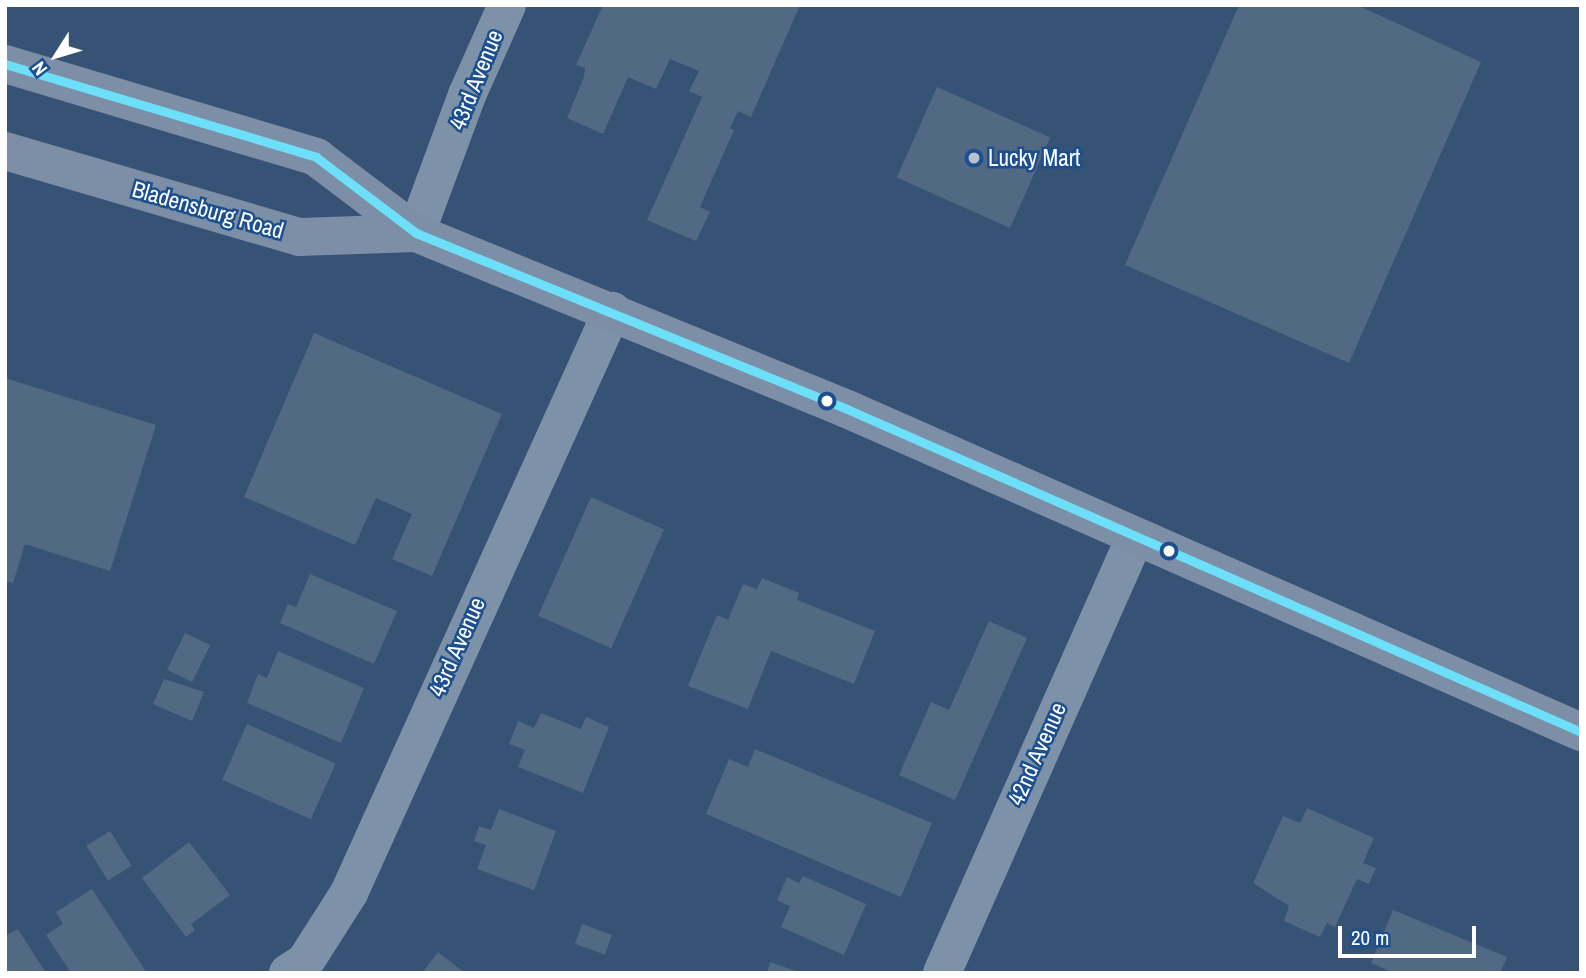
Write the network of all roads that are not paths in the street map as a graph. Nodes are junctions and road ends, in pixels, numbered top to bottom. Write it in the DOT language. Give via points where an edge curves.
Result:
graph roads {
  1 [pos="507,5"];
  2 [pos="5,64"];
  3 [pos="5,152"];
  4 [pos="416,233"];
  5 [pos="612,311"];
  6 [pos="1135,537"];
  7 [pos="1581,732"];
  8 [pos="288,973"];
  9 [pos="942,973"];
  1 -- 4 [label="street, 43rd Avenue" via="467,95"];
  2 -- 4 [label="main road, Bladensburg Road" via="316,157"];
  3 -- 4 [label="main road, Bladensburg Road" via="299,237"];
  4 -- 5 [label="main road, Bladensburg Road"];
  5 -- 6 [label="main road, Bladensburg Road"];
  5 -- 8 [label="street, 43rd Avenue" via="349,893 305,962"];
  6 -- 7 [label="main road, Bladensburg Road"];
  6 -- 9 [label="street, 42nd Avenue"];
}
